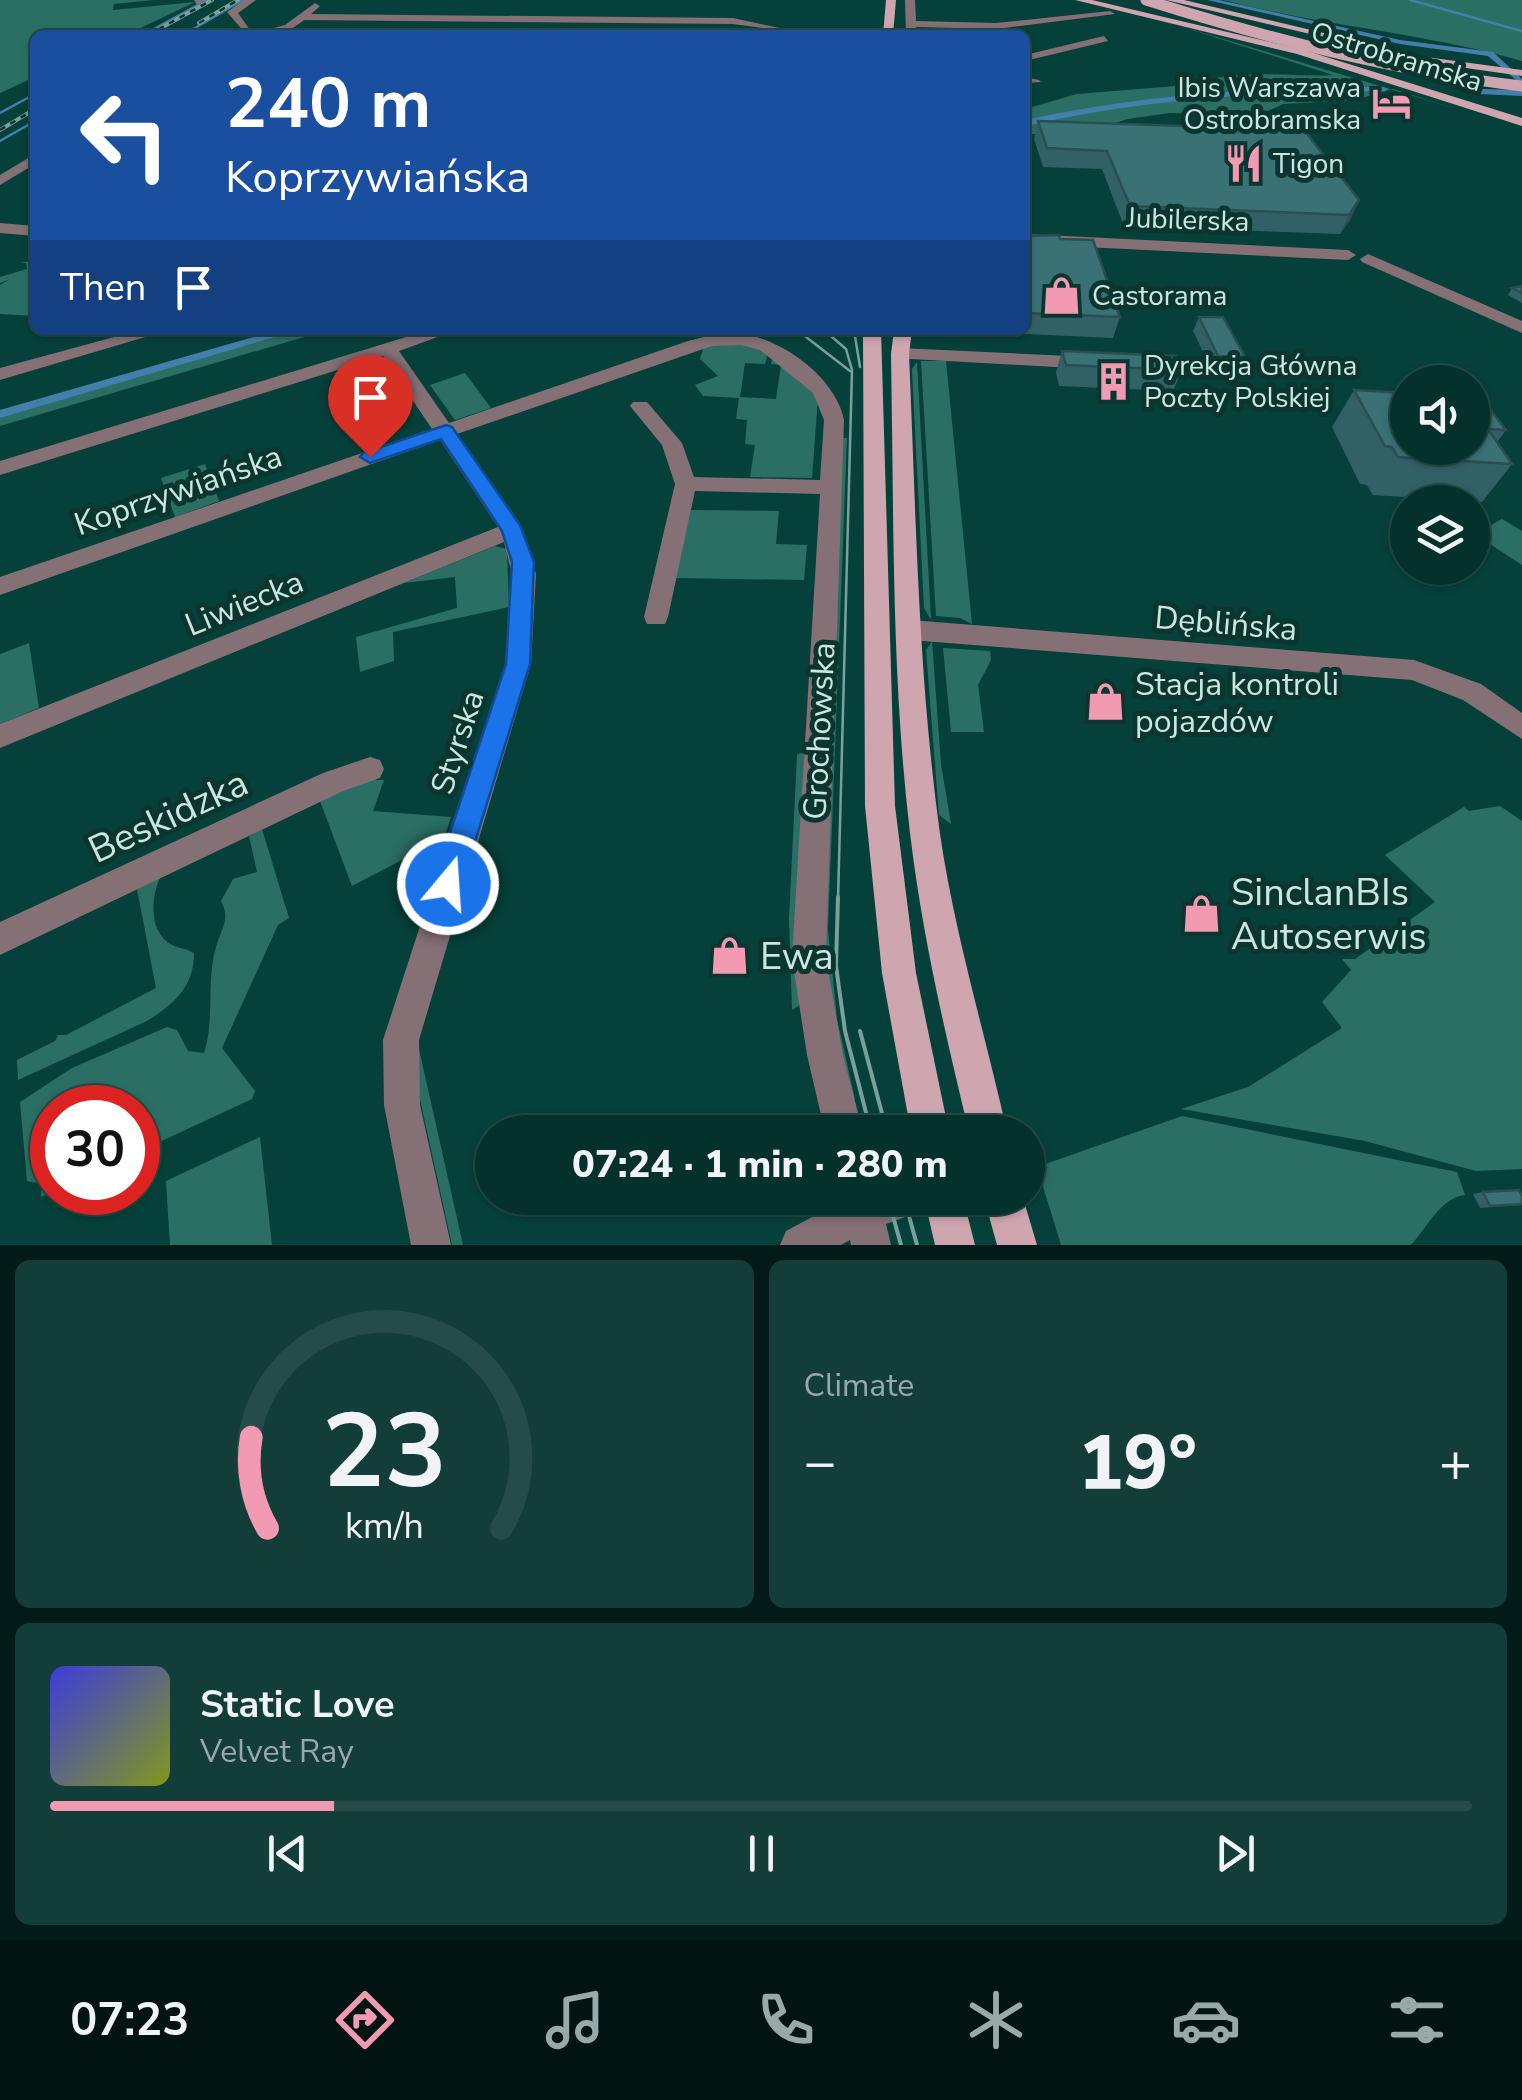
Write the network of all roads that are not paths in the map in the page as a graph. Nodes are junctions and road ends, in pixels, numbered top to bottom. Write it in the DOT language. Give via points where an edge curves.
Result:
graph roads {
  1 [pos="250,0"];
  2 [pos="322,0"];
  3 [pos="891,0"];
  4 [pos="910,0"];
  5 [pos="1105,0"];
  6 [pos="1127,0"];
  7 [pos="1146,0"];
  8 [pos="1159,0"];
  9 [pos="1171,0"];
  10 [pos="1086,1"];
  11 [pos="1192,1"];
  12 [pos="443,3"];
  13 [pos="1035,6"];
  14 [pos="563,14"];
  15 [pos="302,17"];
  16 [pos="430,18"];
  17 [pos="1055,20"];
  18 [pos="1200,26"];
  19 [pos="239,30"];
  20 [pos="279,30"];
  21 [pos="420,30"];
  22 [pos="555,30"];
  23 [pos="782,30"];
  24 [pos="888,30"];
  25 [pos="910,30"];
  26 [pos="1104,39"];
  27 [pos="1079,45"];
  28 [pos="1030,57"];
  29 [pos="1458,57"];
  30 [pos="1496,68"];
  31 [pos="1520,70"];
  32 [pos="1522,86"];
  33 [pos="1521,116"];
  34 [pos="30,165"];
  35 [pos="0,181"];
  36 [pos="0,228"];
  37 [pos="30,231"];
  38 [pos="1030,236"];
  39 [pos="1522,328"];
  40 [pos="142,335"];
  41 [pos="431,335"];
  42 [pos="872,335"];
  43 [pos="902,342"];
  44 [pos="388,348"];
  45 [pos="776,350"];
  46 [pos="1196,370"];
  47 [pos="0,374"];
  48 [pos="640,406"];
  49 [pos="446,431"];
  50 [pos="0,468"];
  51 [pos="686,484"];
  52 [pos="830,487"];
  53 [pos="512,530"];
  54 [pos="0,586"];
  55 [pos="656,617"];
  56 [pos="910,630"];
  57 [pos="1522,728"];
  58 [pos="0,736"];
  59 [pos="370,769"];
  60 [pos="0,939"];
  61 [pos="840,1115"];
  62 [pos="927,1115"];
  63 [pos="984,1115"];
  64 [pos="948,1215"];
  65 [pos="1009,1215"];
  66 [pos="864,1218"];
  67 [pos="432,1245"];
  68 [pos="800,1245"];
  69 [pos="955,1245"];
  70 [pos="1017,1245"];
  1 -- 19 [label="street" via="232,11"];
  2 -- 15 [label="street"];
  3 -- 24 [label="main road"];
  4 -- 25 [label="street"];
  5 -- 30 [label="main road" via="1346,48"];
  6 -- 30 [label="main road"];
  7 -- 32 [label="main road, bridge" via="1339,57"];
  8 -- 33 [label="main road, Ostrobramska, bridge"];
  9 -- 29 [label="main road"];
  10 -- 17 [label="street" via="1110,14"];
  10 -- 18 [label="main road, Ostrobramska"];
  11 -- 29 [label="main road"];
  11 -- 33 [label="main road, bridge"];
  12 -- 16 [label="street"];
  13 -- 17 [label="street"];
  14 -- 16 [label="street"];
  14 -- 22 [label="street"];
  14 -- 23 [label="street" via="691,15"];
  15 -- 16 [label="street"];
  15 -- 20 [label="street"];
  16 -- 21 [label="street"];
  17 -- 25 [label="street"];
  17 -- 27 [label="street"];
  18 -- 30 [label="main road" via="1366,57"];
  18 -- 33 [label="main road, Ostrobramska"];
  26 -- 27 [label="street"];
  27 -- 28 [label="street"];
  29 -- 30 [label="main road"];
  30 -- 31 [label="main road"];
  34 -- 35 [label="street"];
  36 -- 37 [label="street"];
  38 -- 39 [label="street, Jubilerska" via="1360,247"];
  40 -- 47 [label="street"];
  41 -- 44 [label="street"];
  42 -- 62 [label="main road, Grochowska" via="880,806 898,973"];
  43 -- 46 [label="street"];
  43 -- 56 [label="main road"];
  44 -- 49 [label="street, Styrska"];
  44 -- 50 [label="street"];
  45 -- 49 [label="street, Koprzywiańska" via="746,340 712,340"];
  45 -- 52 [label="street, Grochowska" via="832,406"];
  48 -- 51 [label="street" via="672,443"];
  49 -- 53 [label="street, Styrska"];
  49 -- 54 [label="street, Koprzywiańska"];
  51 -- 52 [label="street"];
  51 -- 55 [label="street"];
  52 -- 61 [label="street, Grochowska" via="809,958"];
  53 -- 58 [label="street, Liwiecka"];
  53 -- 67 [label="street, Styrska" via="524,574 518,664 401,1040 402,1105"];
  56 -- 57 [label="street, Dęblińska" via="1414,670 1464,687"];
  56 -- 63 [label="main road" via="924,834"];
  59 -- 60 [label="street, Beskidzka"];
  64 -- 69 [label="main road"];
  65 -- 70 [label="main road"];
  66 -- 68 [label="street"];
}
